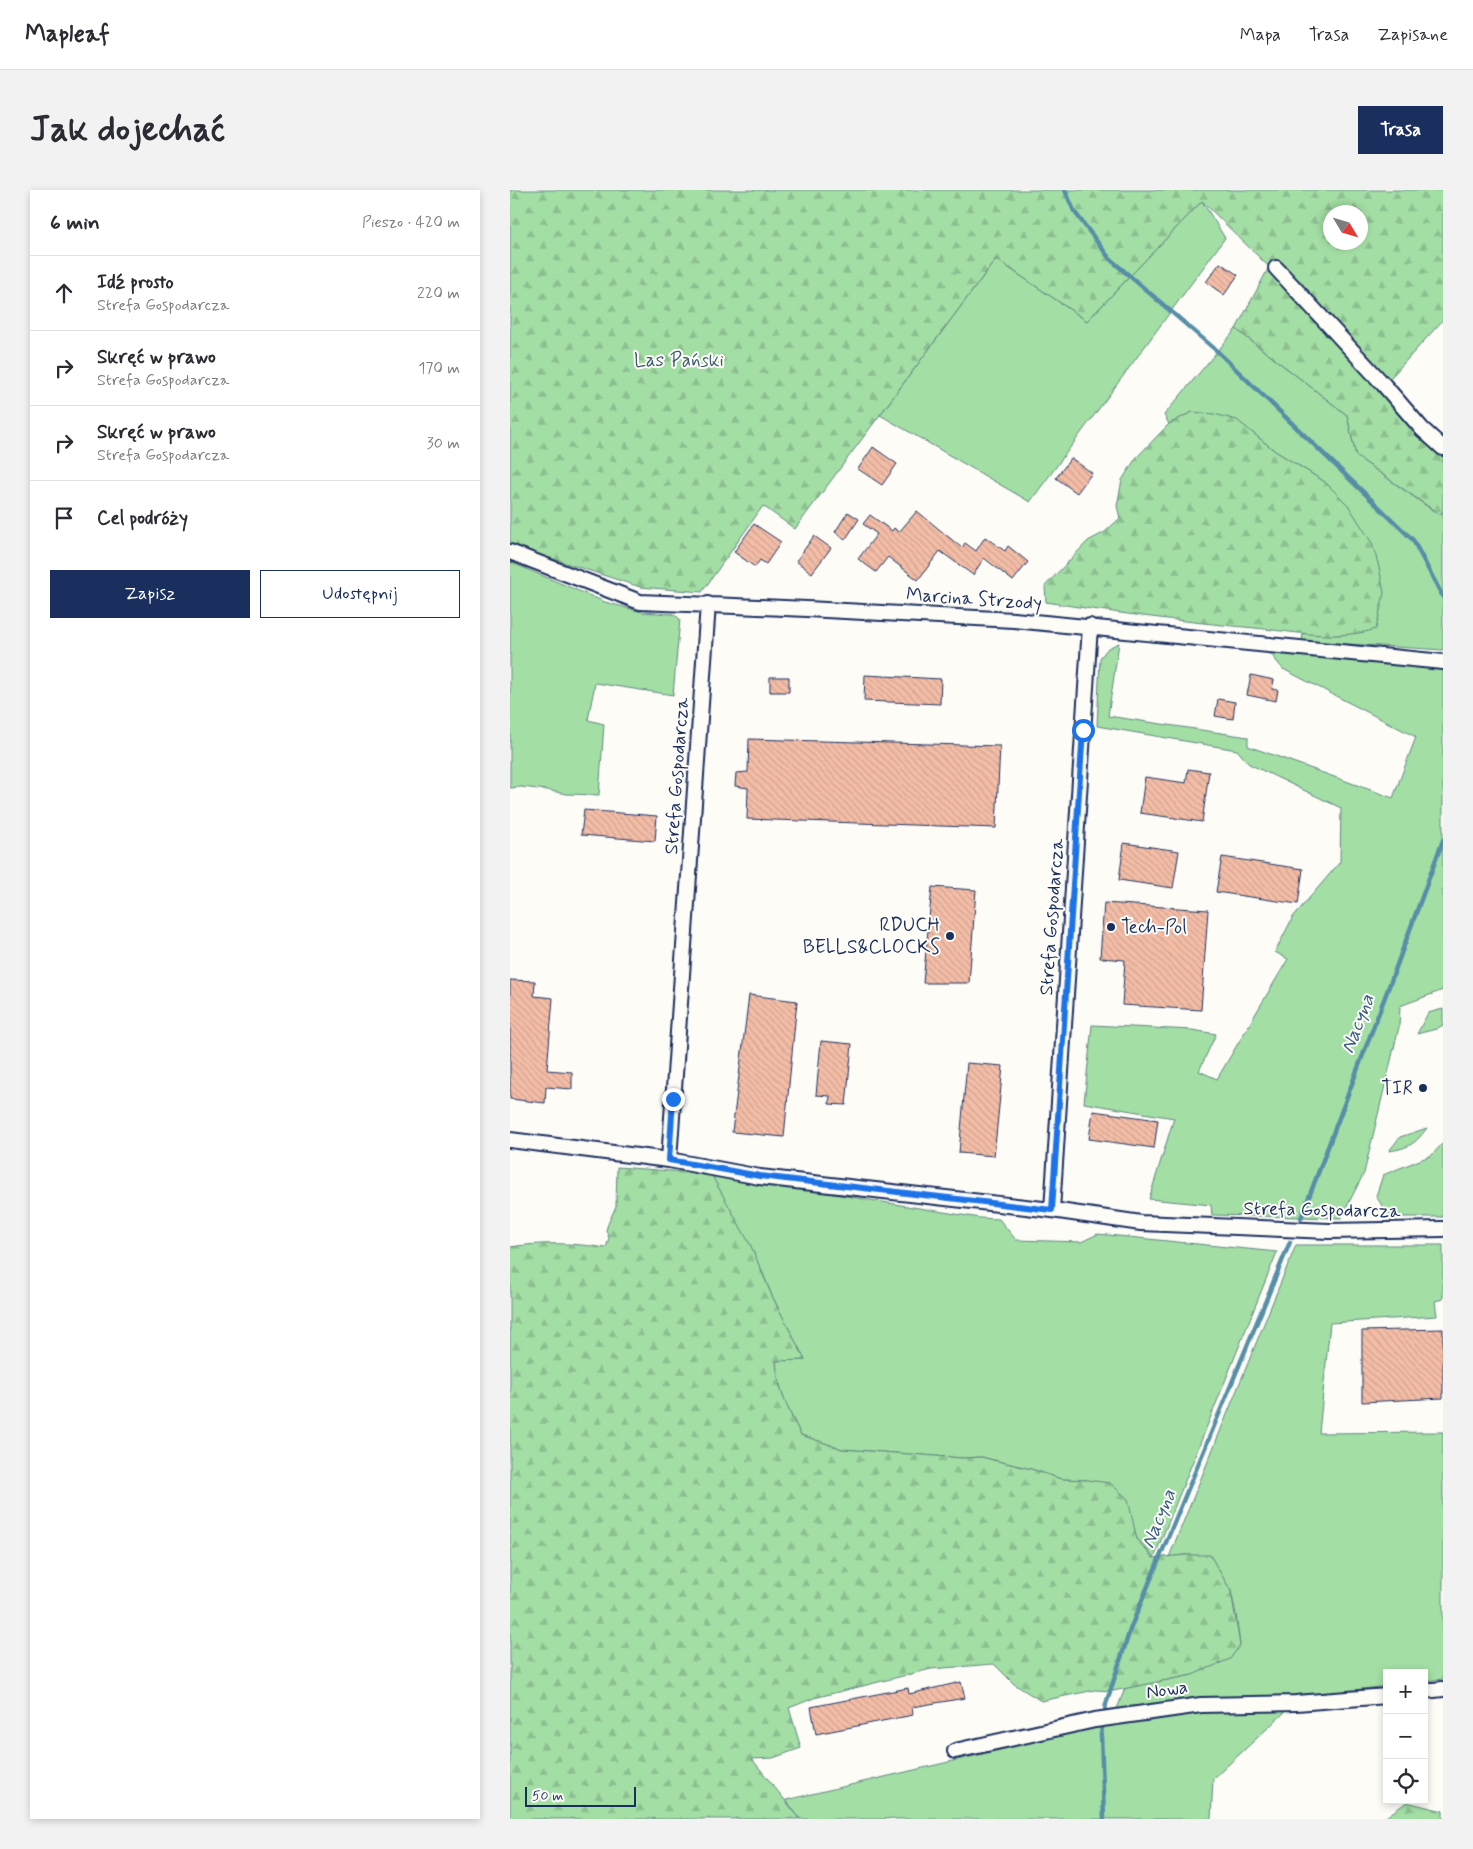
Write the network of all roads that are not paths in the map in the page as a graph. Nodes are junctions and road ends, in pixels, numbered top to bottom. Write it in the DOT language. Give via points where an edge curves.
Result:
graph roads {
  1 [pos="1276,268"];
  2 [pos="1443,448"];
  3 [pos="510,552"];
  4 [pos="708,604"];
  5 [pos="1090,626"];
  6 [pos="1443,662"];
  7 [pos="510,1140"];
  8 [pos="669,1160"];
  9 [pos="1052,1210"];
  10 [pos="1443,1229"];
  11 [pos="1443,1689"];
  12 [pos="1428,1691"];
  13 [pos="1383,1696"];
  14 [pos="955,1751"];
  1 -- 2 [label="street" via="1422,430"];
  3 -- 4 [label="street, Marcina Strzody" via="640,602"];
  4 -- 5 [label="street, Marcina Strzody" via="966,616"];
  4 -- 8 [label="street, Strefa Gospodarcza"];
  5 -- 6 [label="street, Marcina Strzody"];
  5 -- 9 [label="street, Strefa Gospodarcza"];
  7 -- 8 [label="street, Strefa Gospodarcza"];
  8 -- 9 [label="street, Strefa Gospodarcza" via="760,1176"];
  9 -- 10 [label="street, Strefa Gospodarcza" via="1142,1223 1329,1231"];
  11 -- 12 [label="street"];
  13 -- 14 [label="street, Nowa" via="1296,1703 1201,1704 1110,1717"];
}
